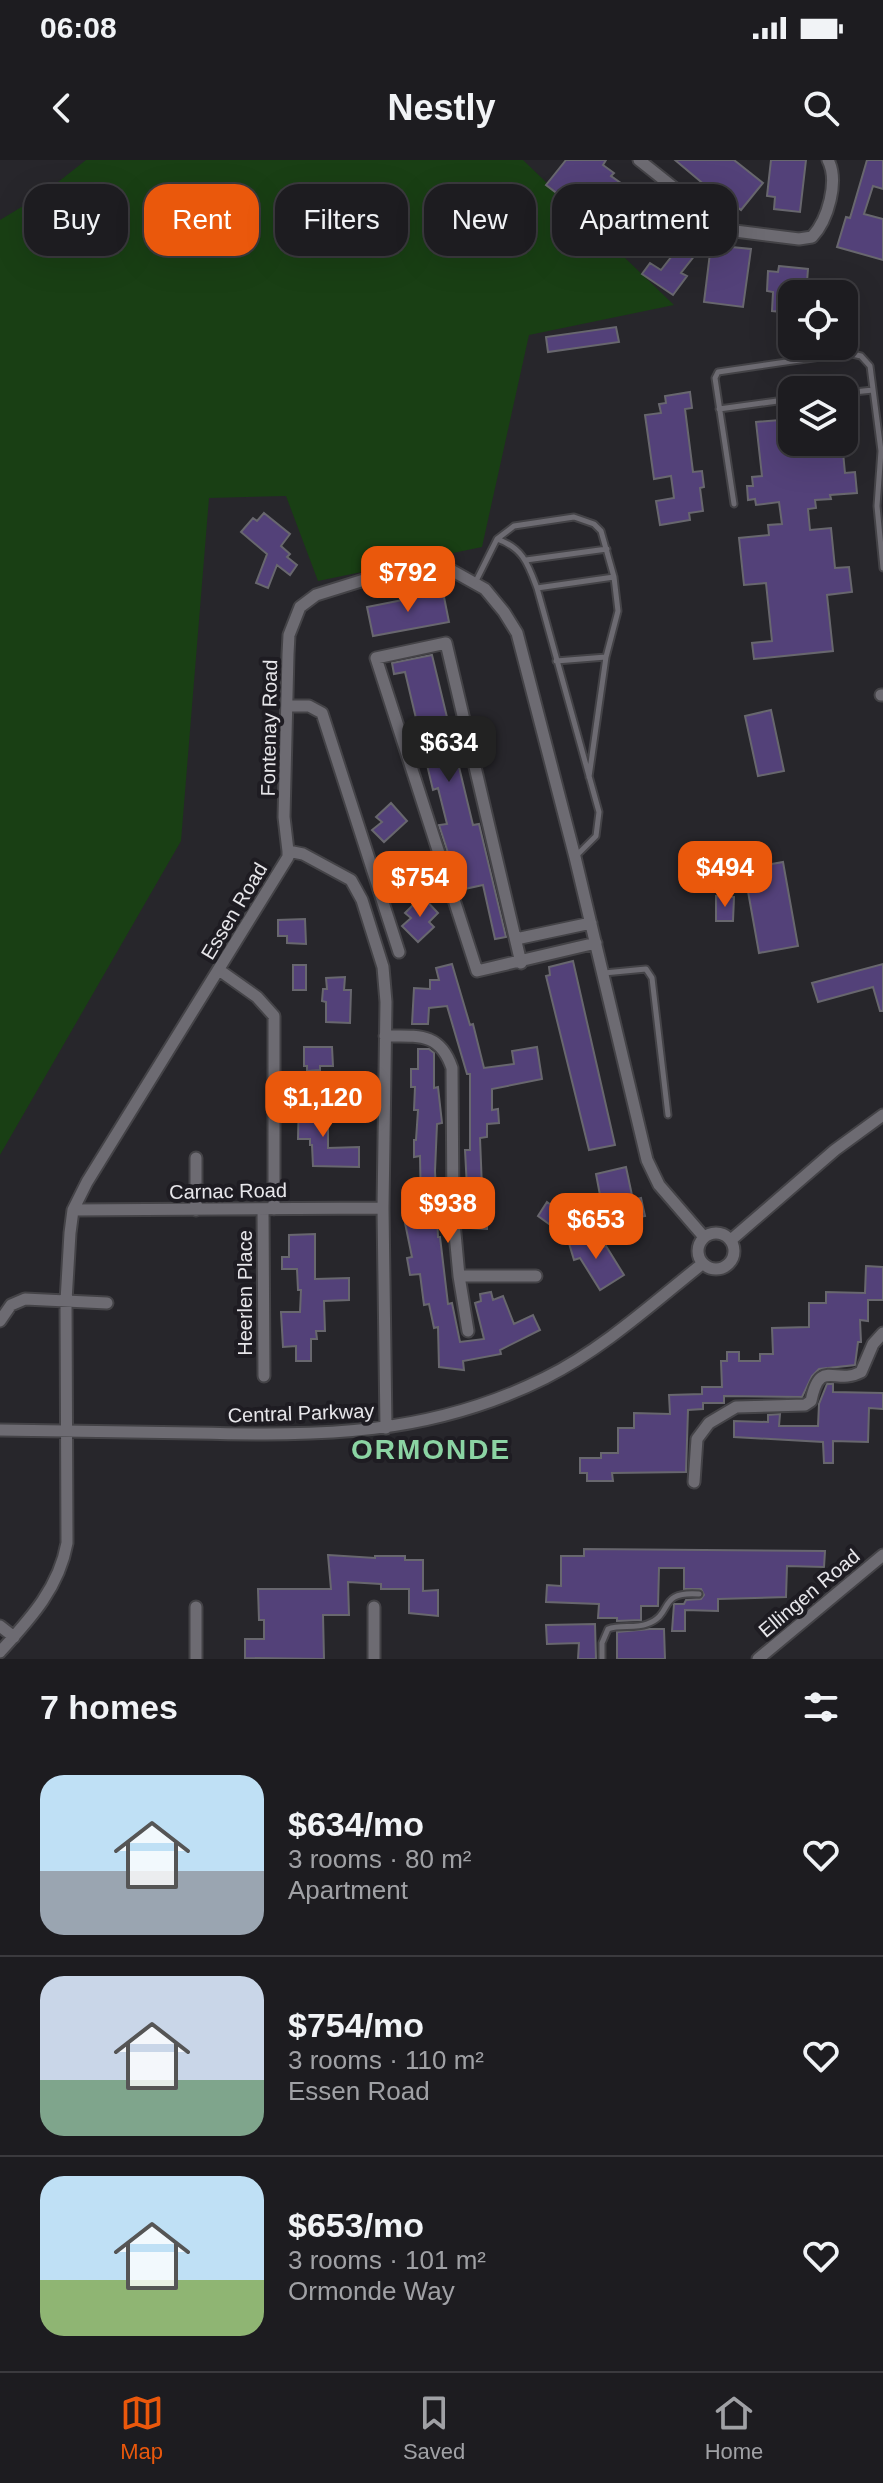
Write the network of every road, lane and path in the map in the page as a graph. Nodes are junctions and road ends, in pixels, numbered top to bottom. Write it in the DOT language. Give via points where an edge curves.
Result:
graph roads {
  1 [pos="639,160"];
  2 [pos="828,160"];
  3 [pos="873,390"];
  4 [pos="858,392"];
  5 [pos="778,401"];
  6 [pos="719,409"];
  7 [pos="734,504"];
  8 [pos="497,539"];
  9 [pos="607,549"];
  10 [pos="526,560"];
  11 [pos="883,568"];
  12 [pos="614,577"];
  13 [pos="475,582"];
  14 [pos="537,588"];
  15 [pos="606,657"];
  16 [pos="556,661"];
  17 [pos="287,706"];
  18 [pos="589,777"];
  19 [pos="288,851"];
  20 [pos="575,857"];
  21 [pos="591,923"];
  22 [pos="516,939"];
  23 [pos="596,943"];
  24 [pos="399,952"];
  25 [pos="521,963"];
  26 [pos="219,970"];
  27 [pos="603,973"];
  28 [pos="385,1036"];
  29 [pos="668,1115"];
  30 [pos="883,1115"];
  31 [pos="196,1158"];
  32 [pos="383,1208"];
  33 [pos="268,1209"];
  34 [pos="73,1210"];
  35 [pos="196,1210"];
  36 [pos="704,1237"];
  37 [pos="731,1240"];
  38 [pos="702,1264"];
  39 [pos="459,1276"];
  40 [pos="536,1276"];
  41 [pos="66,1301"];
  42 [pos="107,1303"];
  43 [pos="0,1321"];
  44 [pos="468,1331"];
  45 [pos="883,1333"];
  46 [pos="264,1376"];
  47 [pos="386,1428"];
  48 [pos="0,1430"];
  49 [pos="65,1431"];
  50 [pos="694,1482"];
  51 [pos="883,1555"];
  52 [pos="699,1594"];
  53 [pos="196,1607"];
  54 [pos="374,1607"];
  55 [pos="0,1626"];
  56 [pos="14,1637"];
  57 [pos="0,1652"];
  58 [pos="196,1659"];
  59 [pos="374,1659"];
  60 [pos="602,1659"];
  61 [pos="758,1659"];
  1 -- 2 [label="street" via="727,230 804,239 817,232 829,198 833,179"];
  3 -- 4 [label="lane"];
  3 -- 6 [label="lane" via="867,360 848,353 718,372"];
  3 -- 11 [label="lane" via="881,451 877,506"];
  5 -- 6 [label="lane"];
  6 -- 7 [label="lane"];
  8 -- 9 [label="lane" via="514,526 574,517 594,524"];
  8 -- 10 [label="lane" via="513,545"];
  8 -- 13 [label="lane"];
  9 -- 10 [label="lane"];
  9 -- 12 [label="lane"];
  10 -- 14 [label="lane"];
  12 -- 14 [label="lane"];
  12 -- 15 [label="lane" via="618,611"];
  13 -- 17 [label="street, Fontenay Road" via="451,570 417,567 316,595 300,607 289,635"];
  13 -- 20 [label="street" via="496,601 517,633"];
  14 -- 16 [label="lane"];
  15 -- 16 [label="lane"];
  15 -- 18 [label="lane"];
  16 -- 18 [label="lane"];
  17 -- 19 [label="street, Fontenay Road"];
  17 -- 24 [label="street" via="309,706 322,713"];
  18 -- 20 [label="lane" via="598,826 596,836"];
  19 -- 26 [label="street, Essen Road"];
  19 -- 28 [label="street, Essen Road" via="345,875 355,886 383,967"];
  20 -- 21 [label="street"];
  21 -- 22 [label="street"];
  21 -- 23 [label="street"];
  22 -- 25 [label="street"];
  22 -- 25 [label="street" via="446,643 376,658 477,971"];
  23 -- 25 [label="street"];
  23 -- 27 [label="street"];
  26 -- 33 [label="street, Heerlen Place" via="274,1016"];
  26 -- 34 [label="street, Essen Road"];
  27 -- 29 [label="lane" via="646,969 652,978"];
  27 -- 36 [label="street" via="647,1160 659,1185"];
  28 -- 32 [label="street, Essen Road"];
  28 -- 39 [label="street" via="431,1040 445,1051 452,1068"];
  30 -- 37 [label="street"];
  31 -- 35 [label="street"];
  32 -- 33 [label="street, Carnac Road"];
  32 -- 47 [label="street, Essen Road"];
  33 -- 35 [label="street, Carnac Road"];
  33 -- 46 [label="street, Heerlen Place"];
  34 -- 35 [label="street, Carnac Road"];
  34 -- 41 [label="street, Essen Road"];
  36 -- 37 [label="street" via="715,1233"];
  36 -- 38 [label="street" via="697,1253"];
  37 -- 38 [label="street" via="735,1252 730,1263 720,1270"];
  38 -- 47 [label="street, Central Parkway" via="606,1340 546,1377 480,1406"];
  39 -- 40 [label="street"];
  39 -- 44 [label="street"];
  41 -- 42 [label="street"];
  41 -- 43 [label="street" via="25,1299 11,1305"];
  41 -- 49 [label="street, Essen Road"];
  45 -- 50 [label="street" via="861,1372 820,1378 805,1405 736,1407 709,1423 697,1439"];
  47 -- 49 [label="street, Central Parkway" via="270,1435"];
  48 -- 49 [label="street, Central Parkway"];
  49 -- 56 [label="street, Essen Road" via="63,1563 54,1586"];
  51 -- 61 [label="street, Ellingen Road"];
  52 -- 60 [label="lane" via="673,1597 658,1618 643,1626 608,1629"];
  53 -- 58 [label="street"];
  54 -- 59 [label="street"];
  55 -- 56 [label="street"];
  56 -- 57 [label="street, Essen Road"];
}
